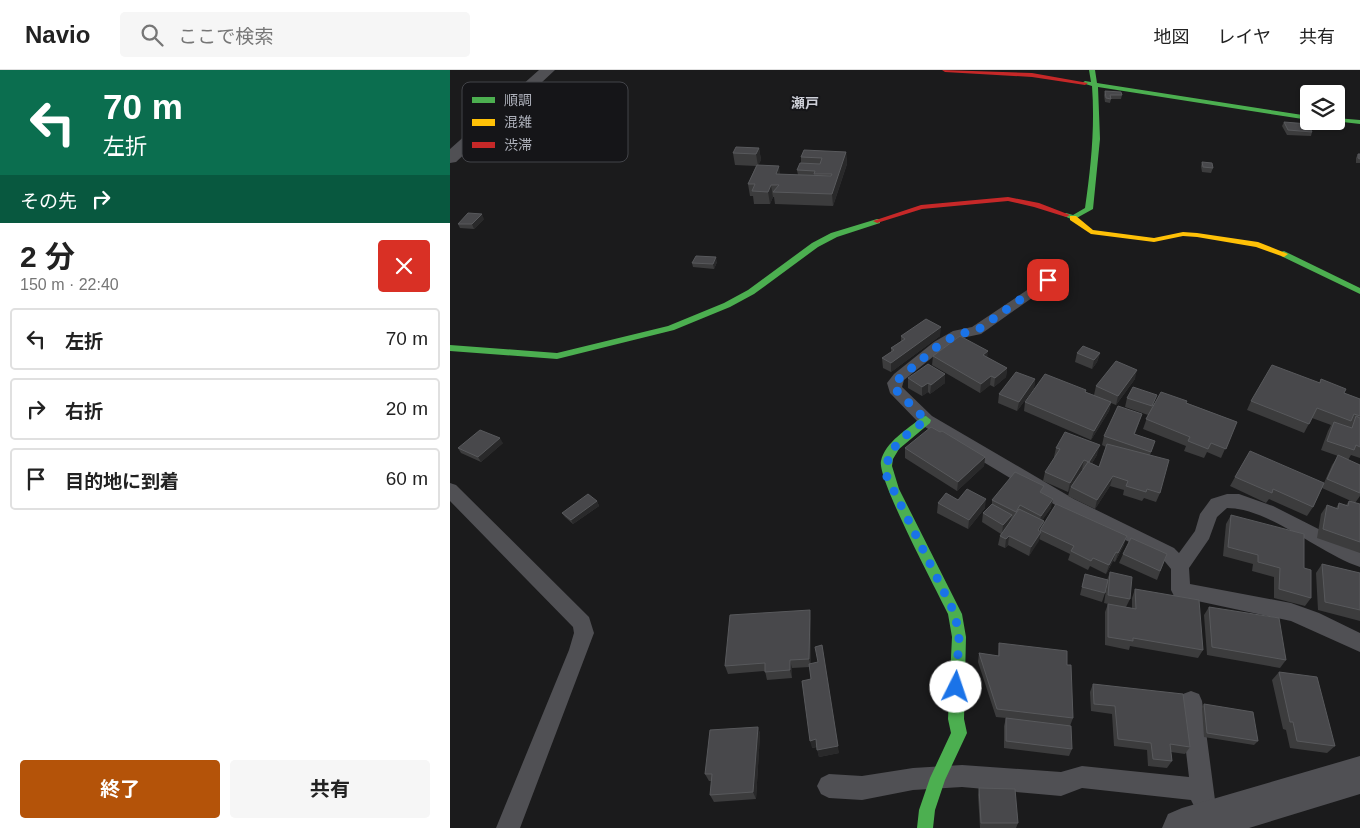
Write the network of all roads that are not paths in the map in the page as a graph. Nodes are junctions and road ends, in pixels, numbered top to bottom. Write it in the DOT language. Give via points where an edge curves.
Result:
graph roads {
  1 [pos="548,70"];
  2 [pos="945,70"];
  3 [pos="1092,70"];
  4 [pos="535,82"];
  5 [pos="1094,84"];
  6 [pos="1300,117"];
  7 [pos="1345,121"];
  8 [pos="1360,122"];
  9 [pos="462,147"];
  10 [pos="450,158"];
  11 [pos="1073,218"];
  12 [pos="1048,280"];
  13 [pos="1360,291"];
  14 [pos="450,348"];
  15 [pos="926,420"];
  16 [pos="450,490"];
  17 [pos="1360,559"];
  18 [pos="1180,566"];
  19 [pos="1360,643"];
  20 [pos="1191,701"];
  21 [pos="1360,776"];
  22 [pos="938,778"];
  23 [pos="829,786"];
  24 [pos="1200,812"];
  25 [pos="508,828"];
  26 [pos="926,828"];
  1 -- 4 [label="street"];
  2 -- 5 [label="street" via="1032,75"];
  3 -- 5 [label="street"];
  5 -- 6 [label="street"];
  5 -- 11 [label="street" via="1097,91 1090,203 1089,209"];
  7 -- 8 [label="street"];
  9 -- 10 [label="street"];
  11 -- 13 [label="street" via="1091,232 1154,240 1183,234 1197,235 1258,245 1295,258"];
  11 -- 14 [label="street" via="1008,199 921,207 834,235 815,245 752,292 671,328 557,356"];
  12 -- 15 [label="lane" via="976,331 958,334 939,345 894,383 895,389"];
  15 -- 18 [label="lane" via="1068,504 1168,553"];
  15 -- 22 [label="street" via="901,439 885,464 887,477 955,614 959,637 956,718 959,733"];
  16 -- 25 [label="lane" via="582,623 584,633"];
  17 -- 18 [label="lane" via="1267,510 1227,501 1218,504 1209,514 1203,534"];
  18 -- 19 [label="lane" via="1181,590 1291,612"];
  20 -- 24 [label="lane"];
  21 -- 24 [label="street"];
  22 -- 23 [label="lane" via="862,788"];
  22 -- 24 [label="lane" via="962,776 1062,784 1082,777"];
  22 -- 26 [label="street" via="927,810"];
}
